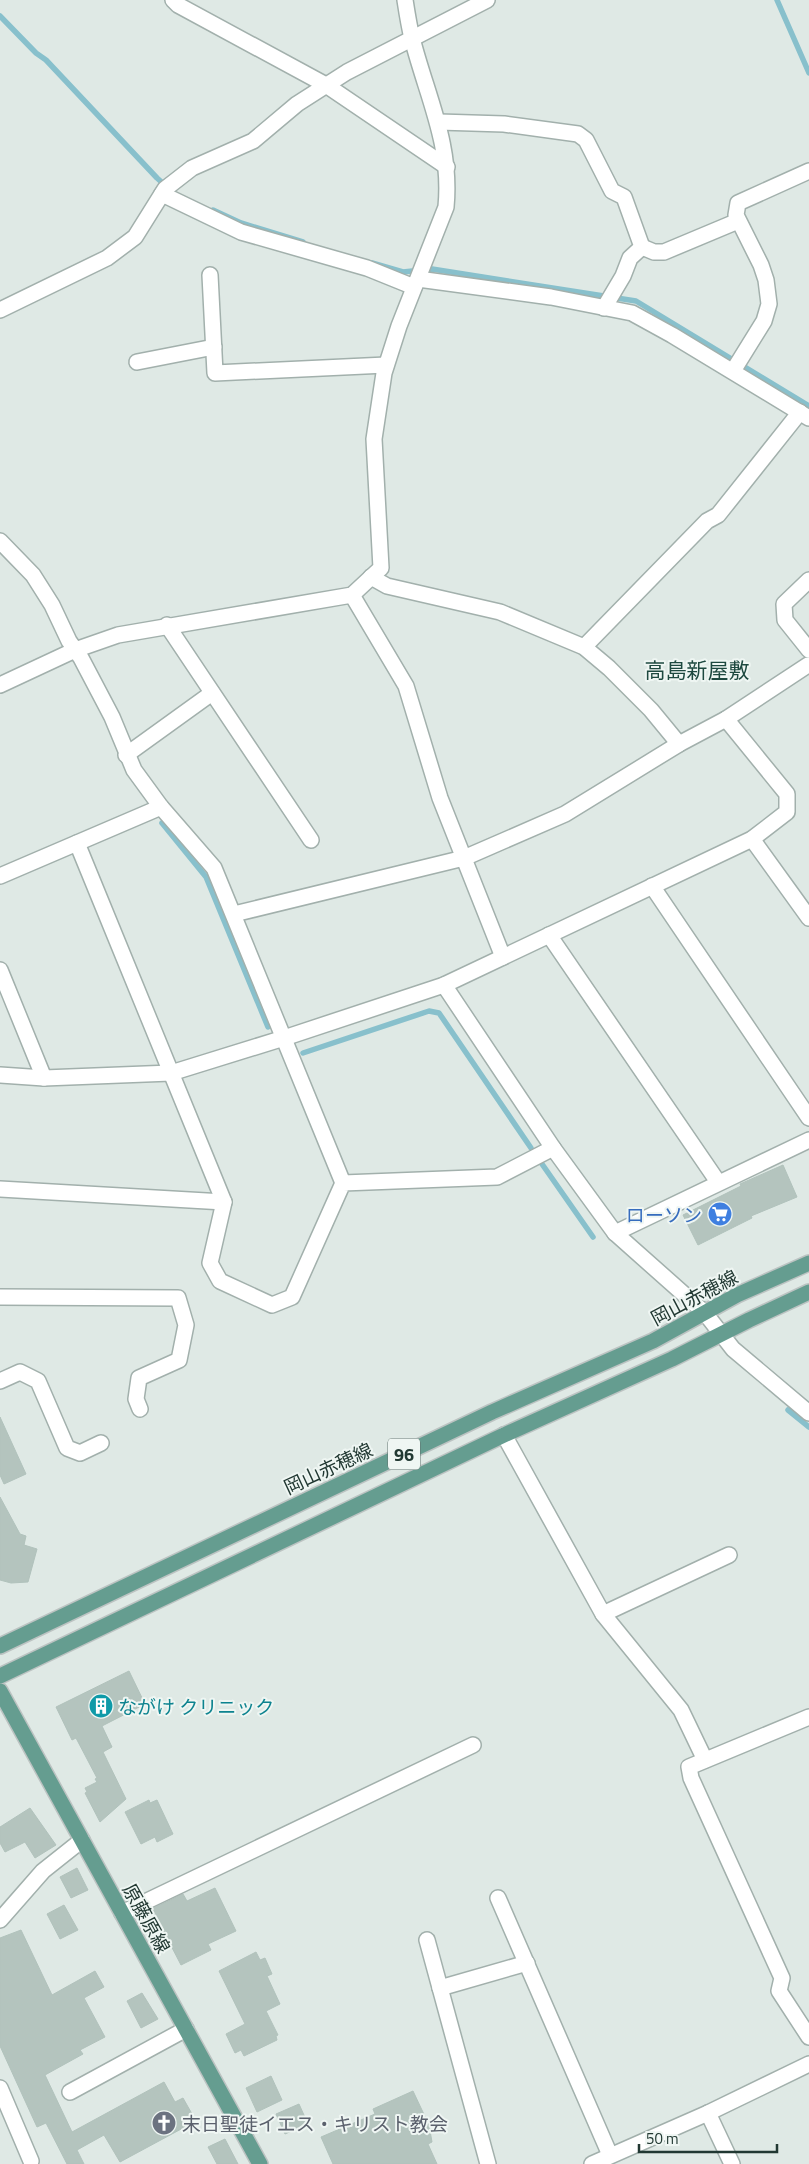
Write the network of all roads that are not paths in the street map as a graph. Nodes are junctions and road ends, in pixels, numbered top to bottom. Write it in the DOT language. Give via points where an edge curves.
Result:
graph roads {
  1 [pos="173,0"];
  2 [pos="405,0"];
  3 [pos="487,0"];
  4 [pos="412,38"];
  5 [pos="326,85"];
  6 [pos="439,122"];
  7 [pos="447,166"];
  8 [pos="809,172"];
  9 [pos="166,189"];
  10 [pos="738,221"];
  11 [pos="642,247"];
  12 [pos="210,275"];
  13 [pos="419,277"];
  14 [pos="608,301"];
  15 [pos="0,310"];
  16 [pos="214,347"];
  17 [pos="137,362"];
  18 [pos="386,365"];
  19 [pos="736,366"];
  20 [pos="805,415"];
  21 [pos="0,541"];
  22 [pos="371,578"];
  23 [pos="809,580"];
  24 [pos="352,595"];
  25 [pos="167,625"];
  26 [pos="584,647"];
  27 [pos="75,650"];
  28 [pos="809,650"];
  29 [pos="809,665"];
  30 [pos="0,685"];
  31 [pos="212,693"];
  32 [pos="726,719"];
  33 [pos="679,744"];
  34 [pos="126,755"];
  35 [pos="161,807"];
  36 [pos="752,838"];
  37 [pos="311,840"];
  38 [pos="77,843"];
  39 [pos="464,858"];
  40 [pos="0,876"];
  41 [pos="652,886"];
  42 [pos="234,914"];
  43 [pos="809,918"];
  44 [pos="548,935"];
  45 [pos="503,957"];
  46 [pos="0,970"];
  47 [pos="444,985"];
  48 [pos="284,1038"];
  49 [pos="171,1073"];
  50 [pos="0,1076"];
  51 [pos="44,1078"];
  52 [pos="809,1118"];
  53 [pos="809,1140"];
  54 [pos="553,1148"];
  55 [pos="718,1182"];
  56 [pos="343,1183"];
  57 [pos="0,1190"];
  58 [pos="224,1202"];
  59 [pos="614,1233"];
  60 [pos="809,1263"];
  61 [pos="809,1292"];
  62 [pos="0,1297"];
  63 [pos="705,1313"];
  64 [pos="720,1334"];
  65 [pos="0,1381"];
  66 [pos="140,1410"];
  67 [pos="809,1413"];
  68 [pos="504,1435"];
  69 [pos="101,1443"];
  70 [pos="729,1555"];
  71 [pos="603,1614"];
  72 [pos="0,1646"];
  73 [pos="0,1676"];
  74 [pos="0,1691"];
  75 [pos="809,1717"];
  76 [pos="473,1745"];
  77 [pos="705,1760"];
  78 [pos="82,1840"];
  79 [pos="498,1898"];
  80 [pos="122,1913"];
  81 [pos="0,1920"];
  82 [pos="427,1940"];
  83 [pos="527,1963"];
  84 [pos="440,1988"];
  85 [pos="186,2029"];
  86 [pos="809,2037"];
  87 [pos="805,2072"];
  88 [pos="0,2088"];
  89 [pos="70,2092"];
  90 [pos="708,2112"];
  91 [pos="610,2155"];
  92 [pos="31,2161"];
  93 [pos="260,2164"];
  94 [pos="488,2164"];
  95 [pos="592,2164"];
  96 [pos="732,2164"];
  1 -- 5 [label="street"];
  2 -- 4 [label="street"];
  3 -- 4 [label="street"];
  4 -- 5 [label="street"];
  4 -- 6 [label="street"];
  5 -- 7 [label="street"];
  5 -- 9 [label="street" via="252,140 192,168"];
  6 -- 7 [label="street"];
  6 -- 11 [label="street" via="504,124 578,134 586,140 612,191 624,197"];
  7 -- 13 [label="street" via="446,207"];
  8 -- 10 [label="street" via="738,202"];
  9 -- 13 [label="street" via="242,232 367,268"];
  9 -- 15 [label="street" via="135,237 107,258"];
  10 -- 11 [label="street" via="664,252"];
  10 -- 19 [label="street" via="761,265 769,304 764,322"];
  11 -- 14 [label="street" via="630,258"];
  12 -- 16 [label="street"];
  13 -- 14 [label="street" via="551,297"];
  13 -- 18 [label="street"];
  14 -- 19 [label="street"];
  16 -- 17 [label="street"];
  16 -- 18 [label="street" via="215,373"];
  18 -- 22 [label="street" via="374,439 381,568"];
  19 -- 20 [label="street"];
  20 -- 26 [label="street" via="718,515 707,521"];
  21 -- 27 [label="street" via="39,583"];
  22 -- 24 [label="street"];
  22 -- 26 [label="street" via="386,586 500,612"];
  23 -- 28 [label="street" via="784,604 785,620"];
  24 -- 25 [label="street"];
  24 -- 39 [label="street" via="406,686 440,798"];
  25 -- 27 [label="street" via="118,635"];
  25 -- 31 [label="street"];
  26 -- 33 [label="street" via="651,710"];
  27 -- 30 [label="street"];
  27 -- 34 [label="street" via="112,717"];
  29 -- 32 [label="street"];
  31 -- 34 [label="street"];
  31 -- 37 [label="street"];
  32 -- 33 [label="street"];
  32 -- 36 [label="street" via="787,794 787,812"];
  33 -- 39 [label="street" via="565,814"];
  34 -- 35 [label="street"];
  35 -- 38 [label="street"];
  35 -- 42 [label="street" via="214,868"];
  36 -- 41 [label="street"];
  36 -- 43 [label="street"];
  38 -- 40 [label="street"];
  38 -- 49 [label="street"];
  39 -- 42 [label="street"];
  39 -- 45 [label="street"];
  41 -- 44 [label="street"];
  41 -- 52 [label="street"];
  42 -- 48 [label="street"];
  44 -- 45 [label="street"];
  44 -- 55 [label="street"];
  45 -- 47 [label="street"];
  46 -- 51 [label="street"];
  47 -- 48 [label="street"];
  47 -- 54 [label="street"];
  48 -- 49 [label="street"];
  48 -- 56 [label="street"];
  49 -- 51 [label="street"];
  49 -- 58 [label="street"];
  50 -- 51 [label="street"];
  53 -- 55 [label="street"];
  54 -- 56 [label="street" via="497,1177"];
  54 -- 59 [label="street"];
  55 -- 59 [label="street"];
  56 -- 58 [label="street" via="292,1297 272,1305 220,1281 210,1263"];
  57 -- 58 [label="street"];
  59 -- 63 [label="street"];
  60 -- 63 [label="main road, 岡山赤穂線 / 96"];
  61 -- 64 [label="main road, 96"];
  62 -- 66 [label="street" via="178,1298 186,1325 179,1360 139,1378 136,1399"];
  63 -- 64 [label="street"];
  63 -- 72 [label="main road, 岡山赤穂線 / 96" via="654,1341 492,1412"];
  64 -- 67 [label="street" via="733,1349"];
  64 -- 68 [label="main road, 96"];
  65 -- 69 [label="street" via="20,1372 38,1381 67,1448 80,1453"];
  68 -- 71 [label="street"];
  68 -- 73 [label="main road, 96"];
  70 -- 71 [label="street"];
  71 -- 77 [label="street" via="681,1710"];
  74 -- 78 [label="main road, 原藤原線"];
  75 -- 77 [label="street"];
  76 -- 80 [label="street"];
  77 -- 86 [label="street" via="689,1767 690,1778 782,1978 779,1990"];
  78 -- 80 [label="main road, 原藤原線"];
  78 -- 81 [label="street" via="43,1870"];
  79 -- 83 [label="street"];
  80 -- 85 [label="main road, 原藤原線"];
  82 -- 84 [label="street"];
  83 -- 84 [label="street"];
  83 -- 91 [label="street"];
  84 -- 94 [label="street"];
  85 -- 89 [label="street"];
  85 -- 93 [label="main road, 原藤原線"];
  87 -- 90 [label="street"];
  88 -- 92 [label="street"];
  90 -- 91 [label="street"];
  90 -- 96 [label="street"];
  91 -- 95 [label="street"];
}
